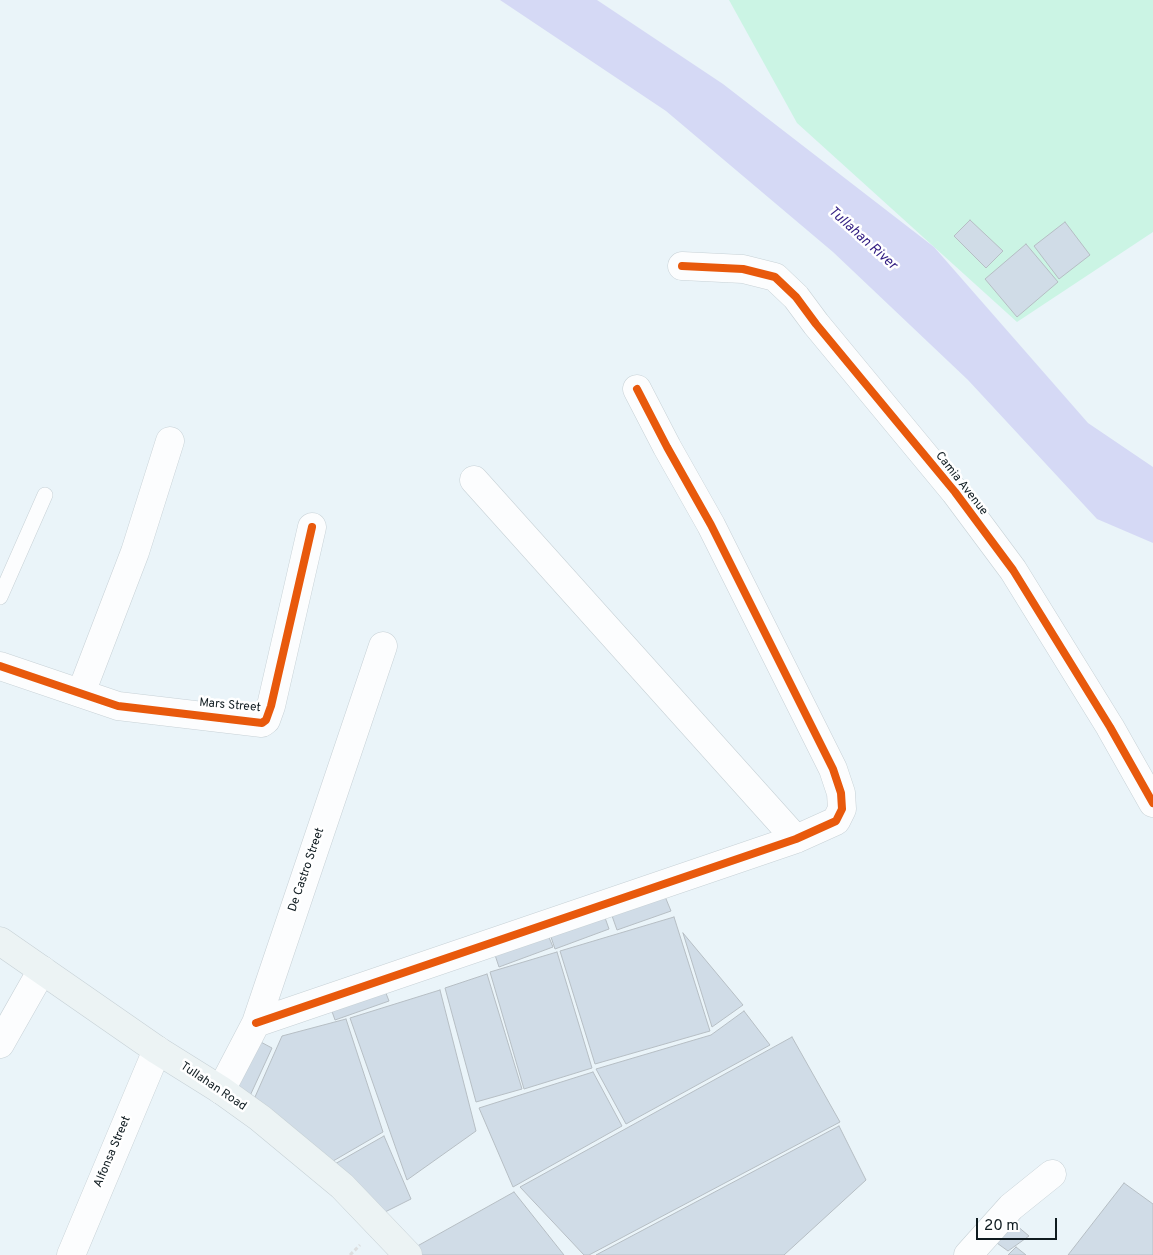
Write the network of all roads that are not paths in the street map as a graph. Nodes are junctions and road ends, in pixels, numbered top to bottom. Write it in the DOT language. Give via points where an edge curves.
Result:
graph roads {
  1 [pos="682,266"];
  2 [pos="637,388"];
  3 [pos="170,440"];
  4 [pos="474,480"];
  5 [pos="45,495"];
  6 [pos="312,528"];
  7 [pos="0,597"];
  8 [pos="383,646"];
  9 [pos="0,666"];
  10 [pos="81,693"];
  11 [pos="1153,803"];
  12 [pos="796,839"];
  13 [pos="0,941"];
  14 [pos="42,970"];
  15 [pos="256,1023"];
  16 [pos="0,1044"];
  17 [pos="157,1050"];
  18 [pos="221,1090"];
  19 [pos="1052,1174"];
  20 [pos="71,1255"];
  21 [pos="408,1255"];
  22 [pos="968,1255"];
  1 -- 11 [label="street, Camia Avenue" via="742,269 775,277 796,297 955,492 1012,570 1110,727"];
  2 -- 12 [label="street" via="711,525 833,769 841,793 842,809 836,822"];
  3 -- 10 [label="street" via="135,552"];
  4 -- 12 [label="street"];
  5 -- 7 [label="lane"];
  6 -- 10 [label="street, Mars Street" via="271,706 262,723 118,706"];
  8 -- 15 [label="street, De Castro Street"];
  9 -- 10 [label="street, Mars Street"];
  12 -- 15 [label="street"];
  13 -- 14 [label="main road, Tullahan Road"];
  14 -- 16 [label="street"];
  14 -- 17 [label="main road, Tullahan Road"];
  15 -- 18 [label="street, De Castro Street"];
  17 -- 18 [label="main road, Tullahan Road"];
  17 -- 20 [label="street, Alfonsa Street"];
  18 -- 21 [label="main road, Tullahan Road" via="342,1186"];
  19 -- 22 [label="street" via="1011,1207"];
}
